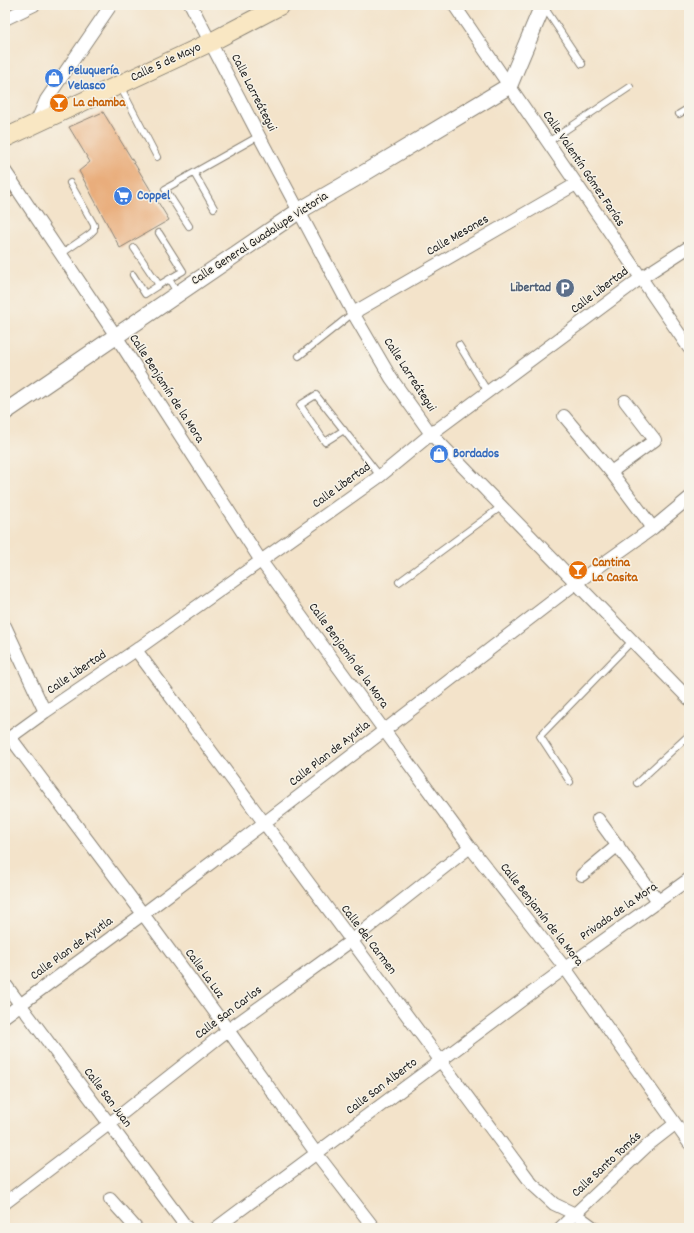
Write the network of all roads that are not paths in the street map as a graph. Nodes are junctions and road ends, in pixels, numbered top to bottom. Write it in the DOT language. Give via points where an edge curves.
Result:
graph roads {
  1 [pos="34,5"];
  2 [pos="111,5"];
  3 [pos="191,5"];
  4 [pos="281,5"];
  5 [pos="454,5"];
  6 [pos="543,5"];
  7 [pos="5,19"];
  8 [pos="211,42"];
  9 [pos="582,64"];
  10 [pos="120,85"];
  11 [pos="509,86"];
  12 [pos="630,87"];
  13 [pos="689,108"];
  14 [pos="679,114"];
  15 [pos="35,125"];
  16 [pos="259,136"];
  17 [pos="5,138"];
  18 [pos="548,142"];
  19 [pos="157,157"];
  20 [pos="5,171"];
  21 [pos="194,173"];
  22 [pos="70,183"];
  23 [pos="576,184"];
  24 [pos="214,208"];
  25 [pos="299,211"];
  26 [pos="189,226"];
  27 [pos="159,233"];
  28 [pos="689,247"];
  29 [pos="134,248"];
  30 [pos="60,254"];
  31 [pos="133,275"];
  32 [pos="641,278"];
  33 [pos="169,279"];
  34 [pos="159,286"];
  35 [pos="178,294"];
  36 [pos="354,313"];
  37 [pos="686,334"];
  38 [pos="116,336"];
  39 [pos="459,345"];
  40 [pos="689,348"];
  41 [pos="299,356"];
  42 [pos="488,392"];
  43 [pos="625,401"];
  44 [pos="5,412"];
  45 [pos="564,416"];
  46 [pos="344,430"];
  47 [pos="431,434"];
  48 [pos="611,472"];
  49 [pos="380,476"];
  50 [pos="689,498"];
  51 [pos="502,506"];
  52 [pos="652,528"];
  53 [pos="261,561"];
  54 [pos="399,582"];
  55 [pos="576,583"];
  56 [pos="5,626"];
  57 [pos="633,640"];
  58 [pos="136,650"];
  59 [pos="689,699"];
  60 [pos="45,712"];
  61 [pos="384,730"];
  62 [pos="689,735"];
  63 [pos="7,739"];
  64 [pos="570,782"];
  65 [pos="637,783"];
  66 [pos="598,819"];
  67 [pos="264,823"];
  68 [pos="618,845"];
  69 [pos="470,847"];
  70 [pos="582,875"];
  71 [pos="689,879"];
  72 [pos="658,901"];
  73 [pos="143,914"];
  74 [pos="351,941"];
  75 [pos="565,968"];
  76 [pos="5,984"];
  77 [pos="20,1004"];
  78 [pos="5,1016"];
  79 [pos="228,1030"];
  80 [pos="440,1061"];
  81 [pos="109,1124"];
  82 [pos="675,1124"];
  83 [pos="689,1143"];
  84 [pos="316,1153"];
  85 [pos="110,1200"];
  86 [pos="5,1202"];
  87 [pos="575,1214"];
  88 [pos="136,1228"];
  89 [pos="187,1228"];
  90 [pos="216,1228"];
  91 [pos="374,1228"];
  92 [pos="560,1228"];
  93 [pos="594,1228"];
  1 -- 7 [label="street"];
  2 -- 15 [label="street" via="46,100"];
  3 -- 8 [label="street, Calle Larreátegui"];
  4 -- 8 [label="main road, Calle 5 de Mayo"];
  5 -- 11 [label="street, Calle Valentín Gómez Farías"];
  6 -- 9 [label="lane"];
  6 -- 11 [label="street"];
  8 -- 10 [label="main road, Calle 5 de Mayo"];
  8 -- 16 [label="street, Calle Larreátegui"];
  10 -- 15 [label="main road, Calle 5 de Mayo"];
  10 -- 19 [label="lane"];
  11 -- 18 [label="street, Calle Valentín Gómez Farías"];
  11 -- 25 [label="street, Calle General Guadalupe Victoria"];
  12 -- 18 [label="lane"];
  13 -- 14 [label="lane"];
  15 -- 17 [label="main road, Calle 5 de Mayo"];
  16 -- 21 [label="lane"];
  16 -- 25 [label="street, Calle Larreátegui"];
  18 -- 23 [label="street, Calle Valentín Gómez Farías"];
  20 -- 30 [label="street, Calle Benjamín de la Mora"];
  21 -- 24 [label="lane"];
  21 -- 26 [label="lane" via="165,189"];
  22 -- 30 [label="lane" via="94,225 94,230"];
  23 -- 32 [label="street, Calle Valentín Gómez Farías"];
  23 -- 36 [label="street, Calle Mesones"];
  25 -- 35 [label="street, Calle General Guadalupe Victoria"];
  25 -- 36 [label="street, Calle Larreátegui"];
  27 -- 33 [label="lane" via="184,271"];
  28 -- 32 [label="street, Calle Libertad"];
  29 -- 34 [label="lane"];
  30 -- 38 [label="street, Calle Benjamín de la Mora"];
  31 -- 34 [label="lane" via="145,294"];
  32 -- 37 [label="street, Calle Valentín Gómez Farías"];
  32 -- 42 [label="street, Calle Libertad"];
  33 -- 34 [label="lane"];
  33 -- 35 [label="lane"];
  35 -- 38 [label="street, Calle General Guadalupe Victoria"];
  36 -- 41 [label="lane"];
  36 -- 47 [label="street, Calle Larreátegui" via="391,378"];
  37 -- 40 [label="street, Calle Valentín Gómez Farías"];
  38 -- 44 [label="street, Calle General Guadalupe Victoria"];
  38 -- 53 [label="street, Calle Benjamín de la Mora"];
  39 -- 42 [label="lane"];
  42 -- 47 [label="street, Calle Libertad"];
  43 -- 48 [label="street" via="655,440"];
  45 -- 48 [label="street"];
  46 -- 46 [label="lane" via="316,395 300,405 325,442"];
  46 -- 49 [label="lane"];
  47 -- 49 [label="street, Calle Libertad"];
  47 -- 51 [label="street, Calle Larreátegui"];
  48 -- 52 [label="street"];
  49 -- 53 [label="street, Calle Libertad"];
  50 -- 52 [label="street, Calle Plan de Ayutla"];
  51 -- 54 [label="lane"];
  51 -- 55 [label="street, Calle Larreátegui"];
  52 -- 55 [label="street, Calle Plan de Ayutla"];
  53 -- 58 [label="street, Calle Libertad"];
  53 -- 61 [label="street, Calle Benjamín de la Mora"];
  55 -- 57 [label="street, Calle Larreátegui"];
  55 -- 61 [label="street, Calle Plan de Ayutla"];
  56 -- 60 [label="street"];
  57 -- 59 [label="street, Calle Larreátegui"];
  57 -- 64 [label="lane" via="540,736"];
  58 -- 60 [label="street, Calle Libertad"];
  58 -- 67 [label="street, Calle del Carmen"];
  60 -- 63 [label="street, Calle Libertad"];
  61 -- 67 [label="street, Calle Plan de Ayutla"];
  61 -- 69 [label="street, Calle Benjamín de la Mora"];
  62 -- 65 [label="lane"];
  63 -- 73 [label="street, Calle La Luz"];
  66 -- 68 [label="street"];
  67 -- 73 [label="street, Calle Plan de Ayutla"];
  67 -- 74 [label="street, Calle del Carmen"];
  68 -- 70 [label="street"];
  68 -- 72 [label="street"];
  69 -- 74 [label="street, Calle San Carlos"];
  69 -- 75 [label="street, Calle Benjamín de la Mora"];
  71 -- 72 [label="street, Privada de la Mora"];
  72 -- 75 [label="street, Privada de la Mora"];
  73 -- 77 [label="street, Calle Plan de Ayutla"];
  73 -- 79 [label="street, Calle La Luz"];
  74 -- 79 [label="street, Calle San Carlos"];
  74 -- 80 [label="street, Calle del Carmen"];
  75 -- 80 [label="street, Calle San Alberto"];
  75 -- 82 [label="street, Calle Benjamín de la Mora"];
  76 -- 77 [label="street, Calle San Juan"];
  77 -- 78 [label="street, Calle Plan de Ayutla"];
  77 -- 81 [label="street, Calle San Juan"];
  79 -- 81 [label="street, Calle San Carlos"];
  79 -- 84 [label="street, Calle La Luz"];
  80 -- 84 [label="street, Calle San Alberto"];
  80 -- 87 [label="street, Calle del Carmen" via="532,1184 554,1204"];
  81 -- 86 [label="street, Calle San Carlos"];
  81 -- 89 [label="street, Calle San Juan"];
  82 -- 83 [label="street, Calle Benjamín de la Mora"];
  82 -- 87 [label="street, Calle Santo Tomás" via="648,1145"];
  84 -- 90 [label="street, Calle San Alberto"];
  84 -- 91 [label="street, Calle La Luz"];
  85 -- 88 [label="street"];
  87 -- 92 [label="street, Calle Santo Tomás"];
  87 -- 93 [label="street, Calle del Carmen"];
}
